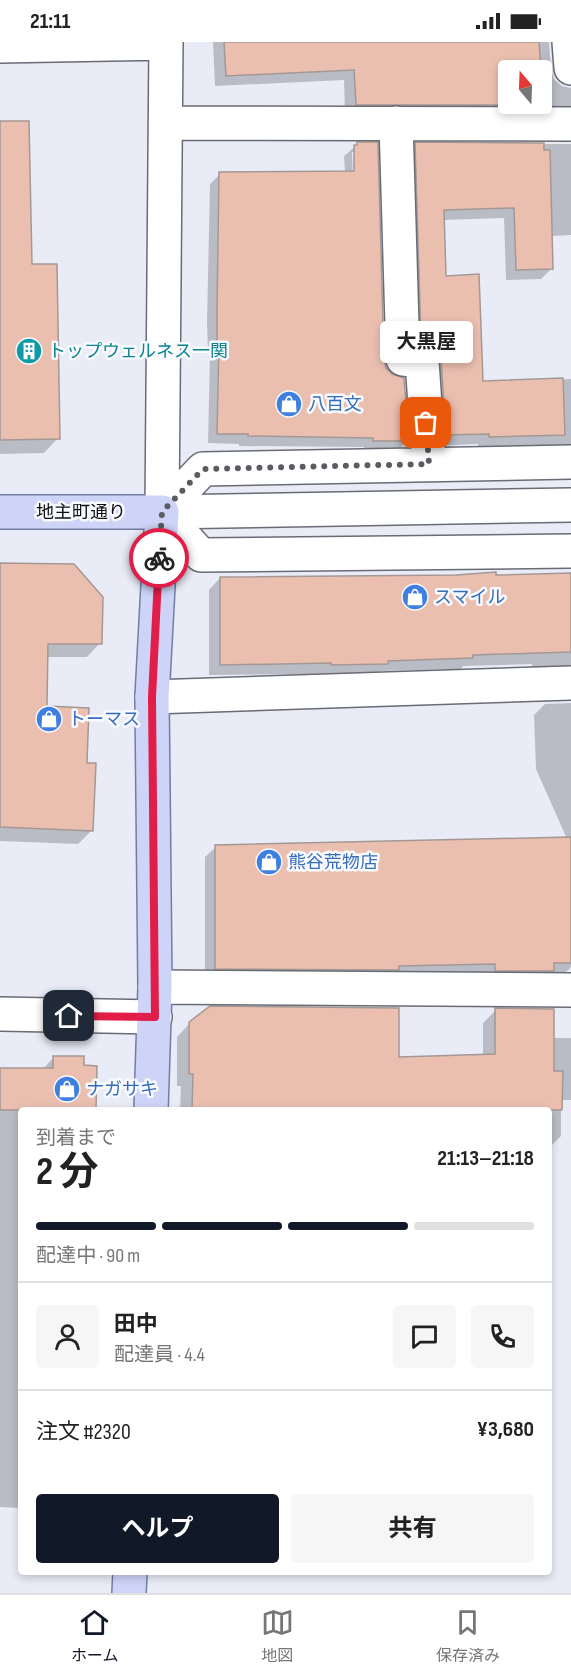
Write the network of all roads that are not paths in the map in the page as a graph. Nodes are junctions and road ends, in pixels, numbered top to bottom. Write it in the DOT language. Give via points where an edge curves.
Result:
graph roads {
  1 [pos="166,42"];
  2 [pos="569,42"];
  3 [pos="0,46"];
  4 [pos="571,68"];
  5 [pos="167,123"];
  6 [pos="396,123"];
  7 [pos="571,124"];
  8 [pos="571,462"];
  9 [pos="429,464"];
  10 [pos="571,506"];
  11 [pos="0,512"];
  12 [pos="162,512"];
  13 [pos="571,551"];
  14 [pos="571,683"];
  15 [pos="152,697"];
  16 [pos="571,990"];
  17 [pos="155,1002"];
  18 [pos="0,1014"];
  19 [pos="151,1107"];
  20 [pos="130,1575"];
  21 [pos="129,1593"];
  1 -- 3 [label="street"];
  1 -- 5 [label="street"];
  2 -- 4 [label="street"];
  5 -- 6 [label="street"];
  5 -- 12 [label="street"];
  6 -- 7 [label="street"];
  6 -- 9 [label="street" via="403,359 422,361"];
  8 -- 9 [label="street"];
  9 -- 12 [label="street" via="203,469"];
  10 -- 12 [label="street"];
  11 -- 12 [label="main road, 地主町通り"];
  12 -- 13 [label="street" via="201,555"];
  12 -- 15 [label="main road"];
  14 -- 15 [label="street"];
  15 -- 17 [label="main road"];
  16 -- 17 [label="street"];
  17 -- 18 [label="street"];
  17 -- 19 [label="main road"];
  20 -- 21 [label="main road"];
}
